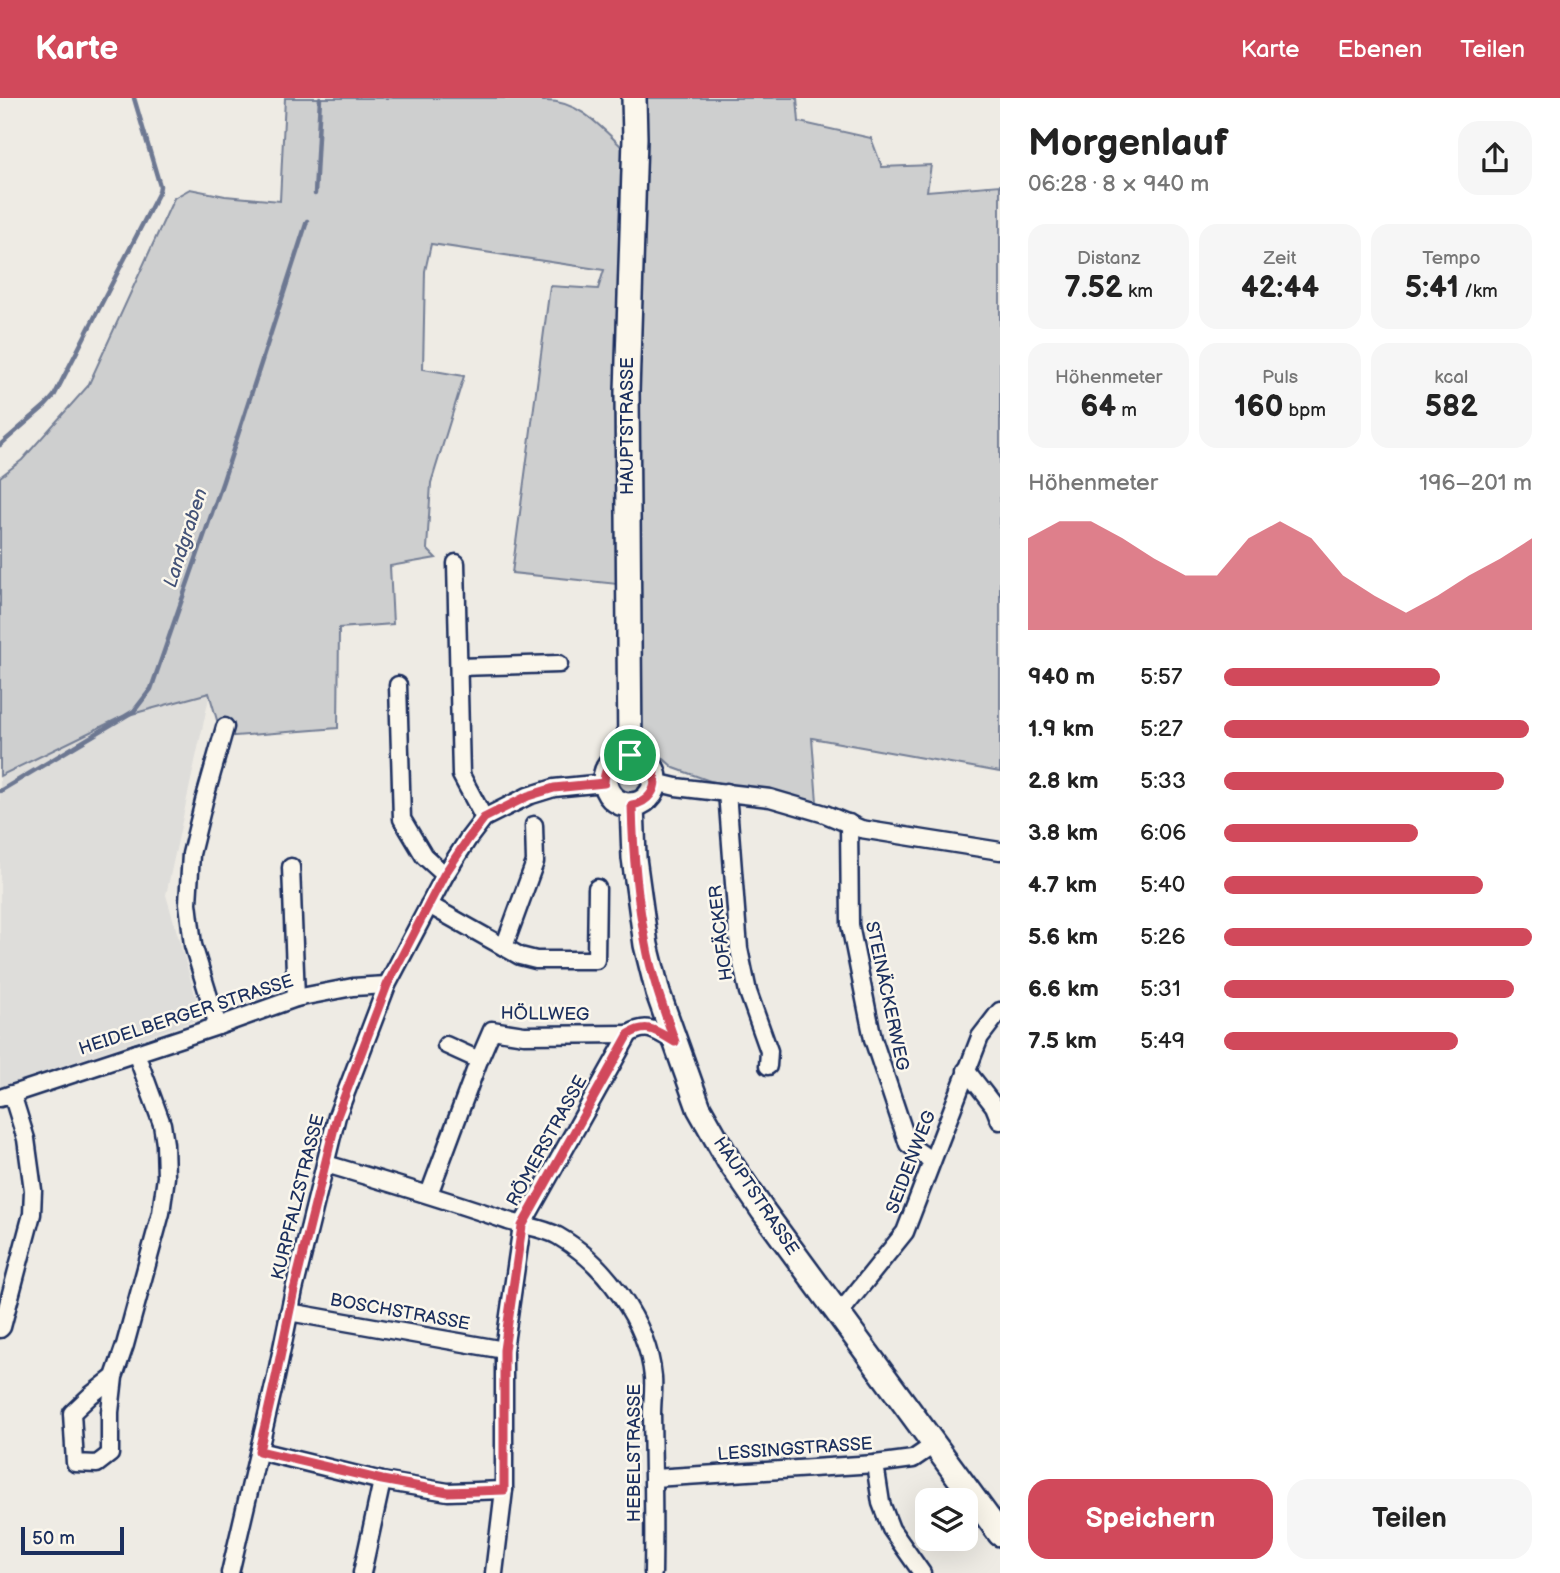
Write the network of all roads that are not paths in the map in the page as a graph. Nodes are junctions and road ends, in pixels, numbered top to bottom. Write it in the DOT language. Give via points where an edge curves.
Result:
graph roads {
  1 [pos="634,98"];
  2 [pos="456,563"];
  3 [pos="559,664"];
  4 [pos="459,667"];
  5 [pos="398,685"];
  6 [pos="225,727"];
  7 [pos="630,755"];
  8 [pos="655,782"];
  9 [pos="604,783"];
  10 [pos="727,792"];
  11 [pos="632,805"];
  12 [pos="484,818"];
  13 [pos="849,823"];
  14 [pos="534,825"];
  15 [pos="1000,851"];
  16 [pos="291,867"];
  17 [pos="444,875"];
  18 [pos="597,888"];
  19 [pos="429,905"];
  20 [pos="504,947"];
  21 [pos="387,985"];
  22 [pos="296,998"];
  23 [pos="1000,1011"];
  24 [pos="218,1026"];
  25 [pos="629,1034"];
  26 [pos="675,1042"];
  27 [pos="446,1045"];
  28 [pos="136,1053"];
  29 [pos="479,1060"];
  30 [pos="768,1066"];
  31 [pos="966,1070"];
  32 [pos="6,1096"];
  33 [pos="1000,1121"];
  34 [pos="932,1161"];
  35 [pos="326,1164"];
  36 [pos="429,1194"];
  37 [pos="522,1226"];
  38 [pos="289,1312"];
  39 [pos="839,1314"];
  40 [pos="0,1329"];
  41 [pos="504,1350"];
  42 [pos="114,1377"];
  43 [pos="935,1444"];
  44 [pos="259,1451"];
  45 [pos="875,1464"];
  46 [pos="654,1478"];
  47 [pos="382,1480"];
  48 [pos="504,1490"];
  49 [pos="1000,1534"];
  50 [pos="230,1573"];
  51 [pos="362,1573"];
  52 [pos="494,1573"];
  53 [pos="653,1573"];
  54 [pos="922,1573"];
  1 -- 7 [label="main road, HAUPTSTRASSE" via="626,392"];
  2 -- 4 [label="street"];
  3 -- 4 [label="street"];
  4 -- 12 [label="street" via="461,775"];
  5 -- 17 [label="street" via="402,819 424,856"];
  6 -- 24 [label="street" via="191,854 188,903 193,945"];
  7 -- 8 [label="main road" via="648,763"];
  7 -- 9 [label="main road" via="609,765"];
  8 -- 10 [label="street"];
  8 -- 11 [label="main road" via="648,798"];
  9 -- 11 [label="main road" via="616,801"];
  9 -- 12 [label="street, KURPFALZSTRASSE" via="554,788"];
  10 -- 13 [label="street" via="795,804"];
  10 -- 30 [label="street, HOFÄCKER" via="739,949 769,1051"];
  11 -- 26 [label="main road, HAUPTSTRASSE" via="646,945"];
  12 -- 17 [label="street, KURPFALZSTRASSE"];
  13 -- 15 [label="street" via="861,829"];
  13 -- 34 [label="street, STEINÄCKERWEG" via="850,925 873,1039 908,1144"];
  14 -- 20 [label="street" via="535,862"];
  16 -- 22 [label="street"];
  17 -- 19 [label="street, KURPFALZSTRASSE"];
  18 -- 20 [label="street" via="596,960 536,960"];
  19 -- 20 [label="street"];
  19 -- 21 [label="street, KURPFALZSTRASSE"];
  21 -- 22 [label="street, HEIDELBERGER STRASSE"];
  21 -- 35 [label="street, KURPFALZSTRASSE" via="337,1116"];
  22 -- 24 [label="street, HEIDELBERGER STRASSE"];
  23 -- 31 [label="street, SEIDENWEG" via="980,1037"];
  24 -- 28 [label="street, HEIDELBERGER STRASSE"];
  25 -- 26 [label="street" via="646,1028"];
  25 -- 29 [label="street, HÖLLWEG" via="524,1035 492,1030"];
  25 -- 37 [label="street, RÖMERSTRASSE"];
  26 -- 39 [label="main road, HAUPTSTRASSE" via="699,1108 729,1161"];
  27 -- 29 [label="street"];
  28 -- 32 [label="street, HEIDELBERGER STRASSE"];
  28 -- 42 [label="street" via="162,1125 166,1177 161,1213"];
  29 -- 36 [label="street, HÖLLWEG"];
  31 -- 33 [label="street"];
  31 -- 34 [label="street, SEIDENWEG"];
  32 -- 40 [label="street" via="26,1139 33,1190 32,1214"];
  34 -- 39 [label="street, SEIDENWEG" via="905,1232"];
  35 -- 36 [label="street, HEBELSTRASSE"];
  35 -- 38 [label="street, KURPFALZSTRASSE"];
  36 -- 37 [label="street, HEBELSTRASSE"];
  37 -- 41 [label="street, RÖMERSTRASSE"];
  37 -- 46 [label="street, HEBELSTRASSE" via="557,1235 583,1253 611,1283 639,1327 653,1377"];
  38 -- 41 [label="street, BOSCHSTRASSE"];
  38 -- 44 [label="street, KURPFALZSTRASSE"];
  39 -- 43 [label="main road, HAUPTSTRASSE"];
  41 -- 48 [label="street, RÖMERSTRASSE"];
  42 -- 42 [label="street" via="110,1454 97,1464 75,1463 72,1413"];
  43 -- 45 [label="street, LESSINGSTRASSE" via="913,1458"];
  43 -- 49 [label="main road, HAUPTSTRASSE"];
  44 -- 47 [label="street"];
  44 -- 50 [label="street, KURPFALZSTRASSE"];
  45 -- 46 [label="street, LESSINGSTRASSE"];
  45 -- 54 [label="street" via="891,1529"];
  46 -- 53 [label="street, HEBELSTRASSE"];
  47 -- 48 [label="street" via="448,1492"];
  47 -- 51 [label="street"];
  48 -- 52 [label="street, RÖMERSTRASSE"];
}
